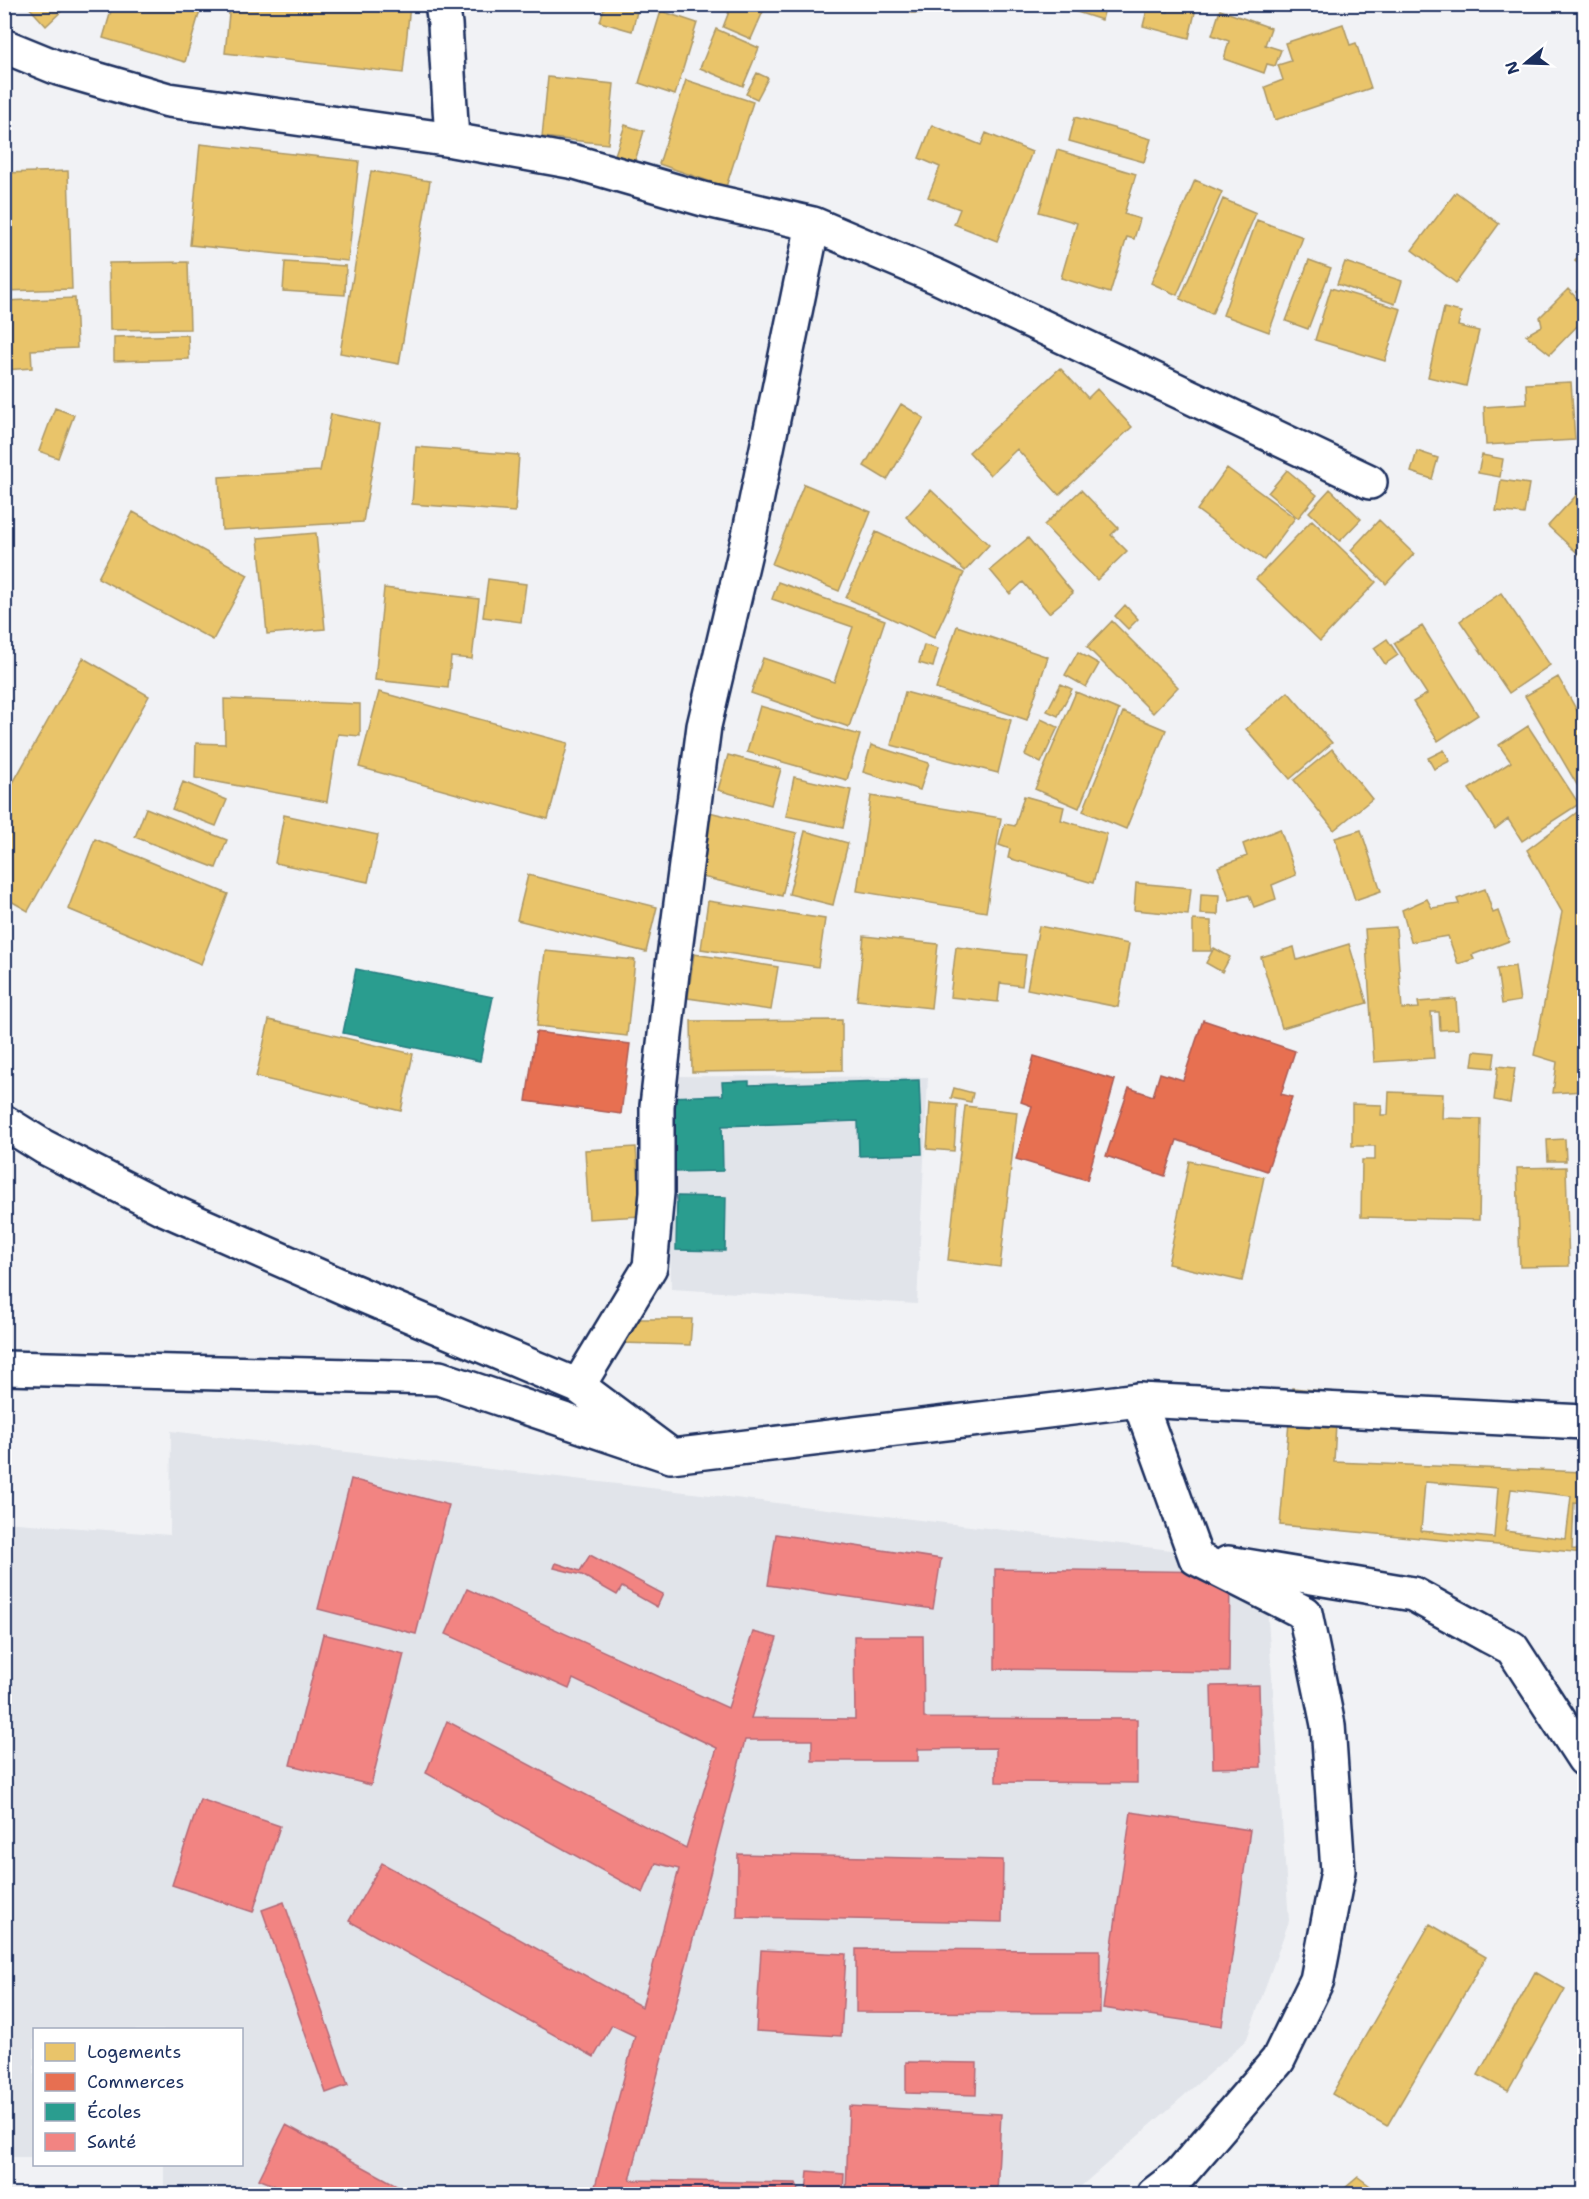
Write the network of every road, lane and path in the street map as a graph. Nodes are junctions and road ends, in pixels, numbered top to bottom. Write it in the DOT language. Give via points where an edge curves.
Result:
graph roads {
  1 [pos="442,4"];
  2 [pos="4,46"];
  3 [pos="452,140"];
  4 [pos="813,224"];
  5 [pos="1370,482"];
  6 [pos="4,1122"];
  7 [pos="4,1368"];
  8 [pos="578,1386"];
  9 [pos="1139,1400"];
  10 [pos="1584,1422"];
  11 [pos="671,1456"];
  12 [pos="1196,1558"];
  13 [pos="1584,1759"];
  14 [pos="1154,2194"];
  1 -- 3 [label="main road"];
  2 -- 3 [label="main road" via="58,68 168,100"];
  3 -- 4 [label="main road" via="575,162 703,199"];
  4 -- 5 [label="main road" via="938,277"];
  4 -- 8 [label="main road" via="750,531 704,726 657,1106 657,1193 650,1267"];
  6 -- 8 [label="main road" via="44,1148 161,1207"];
  7 -- 11 [label="main road" via="439,1378"];
  8 -- 11 [label="main road"];
  9 -- 10 [label="main road"];
  9 -- 11 [label="main road"];
  9 -- 12 [label="main road"];
  12 -- 13 [label="main road" via="1413,1594 1512,1648"];
  12 -- 14 [label="main road" via="1305,1613 1328,1725 1338,1871 1317,1980 1278,2060 1180,2174"];
}
